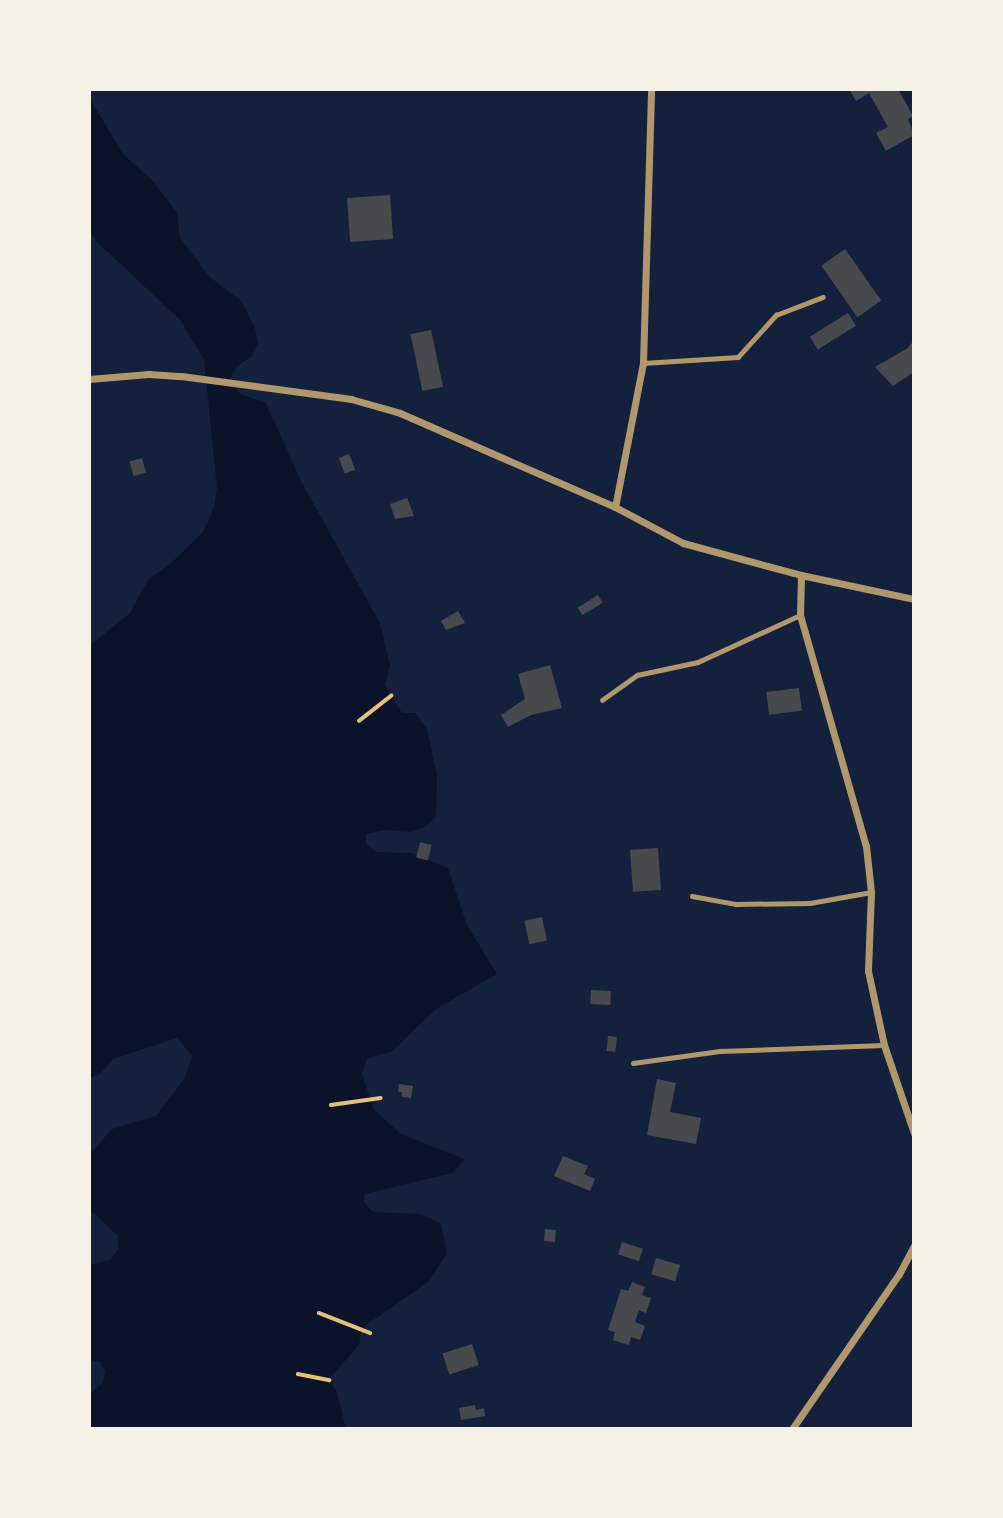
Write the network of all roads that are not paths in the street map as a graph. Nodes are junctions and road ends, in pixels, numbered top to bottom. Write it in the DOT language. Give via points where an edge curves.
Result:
graph roads {
  1 [pos="651,89"];
  2 [pos="823,297"];
  3 [pos="643,363"];
  4 [pos="89,379"];
  5 [pos="615,507"];
  6 [pos="801,575"];
  7 [pos="914,599"];
  8 [pos="800,615"];
  9 [pos="602,699"];
  10 [pos="871,892"];
  11 [pos="692,896"];
  12 [pos="884,1045"];
  13 [pos="634,1063"];
  14 [pos="914,1133"];
  15 [pos="914,1246"];
  16 [pos="792,1429"];
  1 -- 3 [label="street"];
  2 -- 3 [label="lane" via="776,315 738,357"];
  3 -- 5 [label="street"];
  4 -- 5 [label="street" via="181,376 351,399 400,413"];
  5 -- 6 [label="street" via="683,543"];
  6 -- 7 [label="street"];
  6 -- 8 [label="street"];
  8 -- 9 [label="lane" via="698,662 637,675"];
  8 -- 10 [label="street" via="866,846"];
  10 -- 11 [label="lane" via="810,903 737,904"];
  10 -- 12 [label="street" via="868,971"];
  12 -- 13 [label="lane" via="721,1051"];
  12 -- 14 [label="street"];
  15 -- 16 [label="street" via="899,1275"];
}
